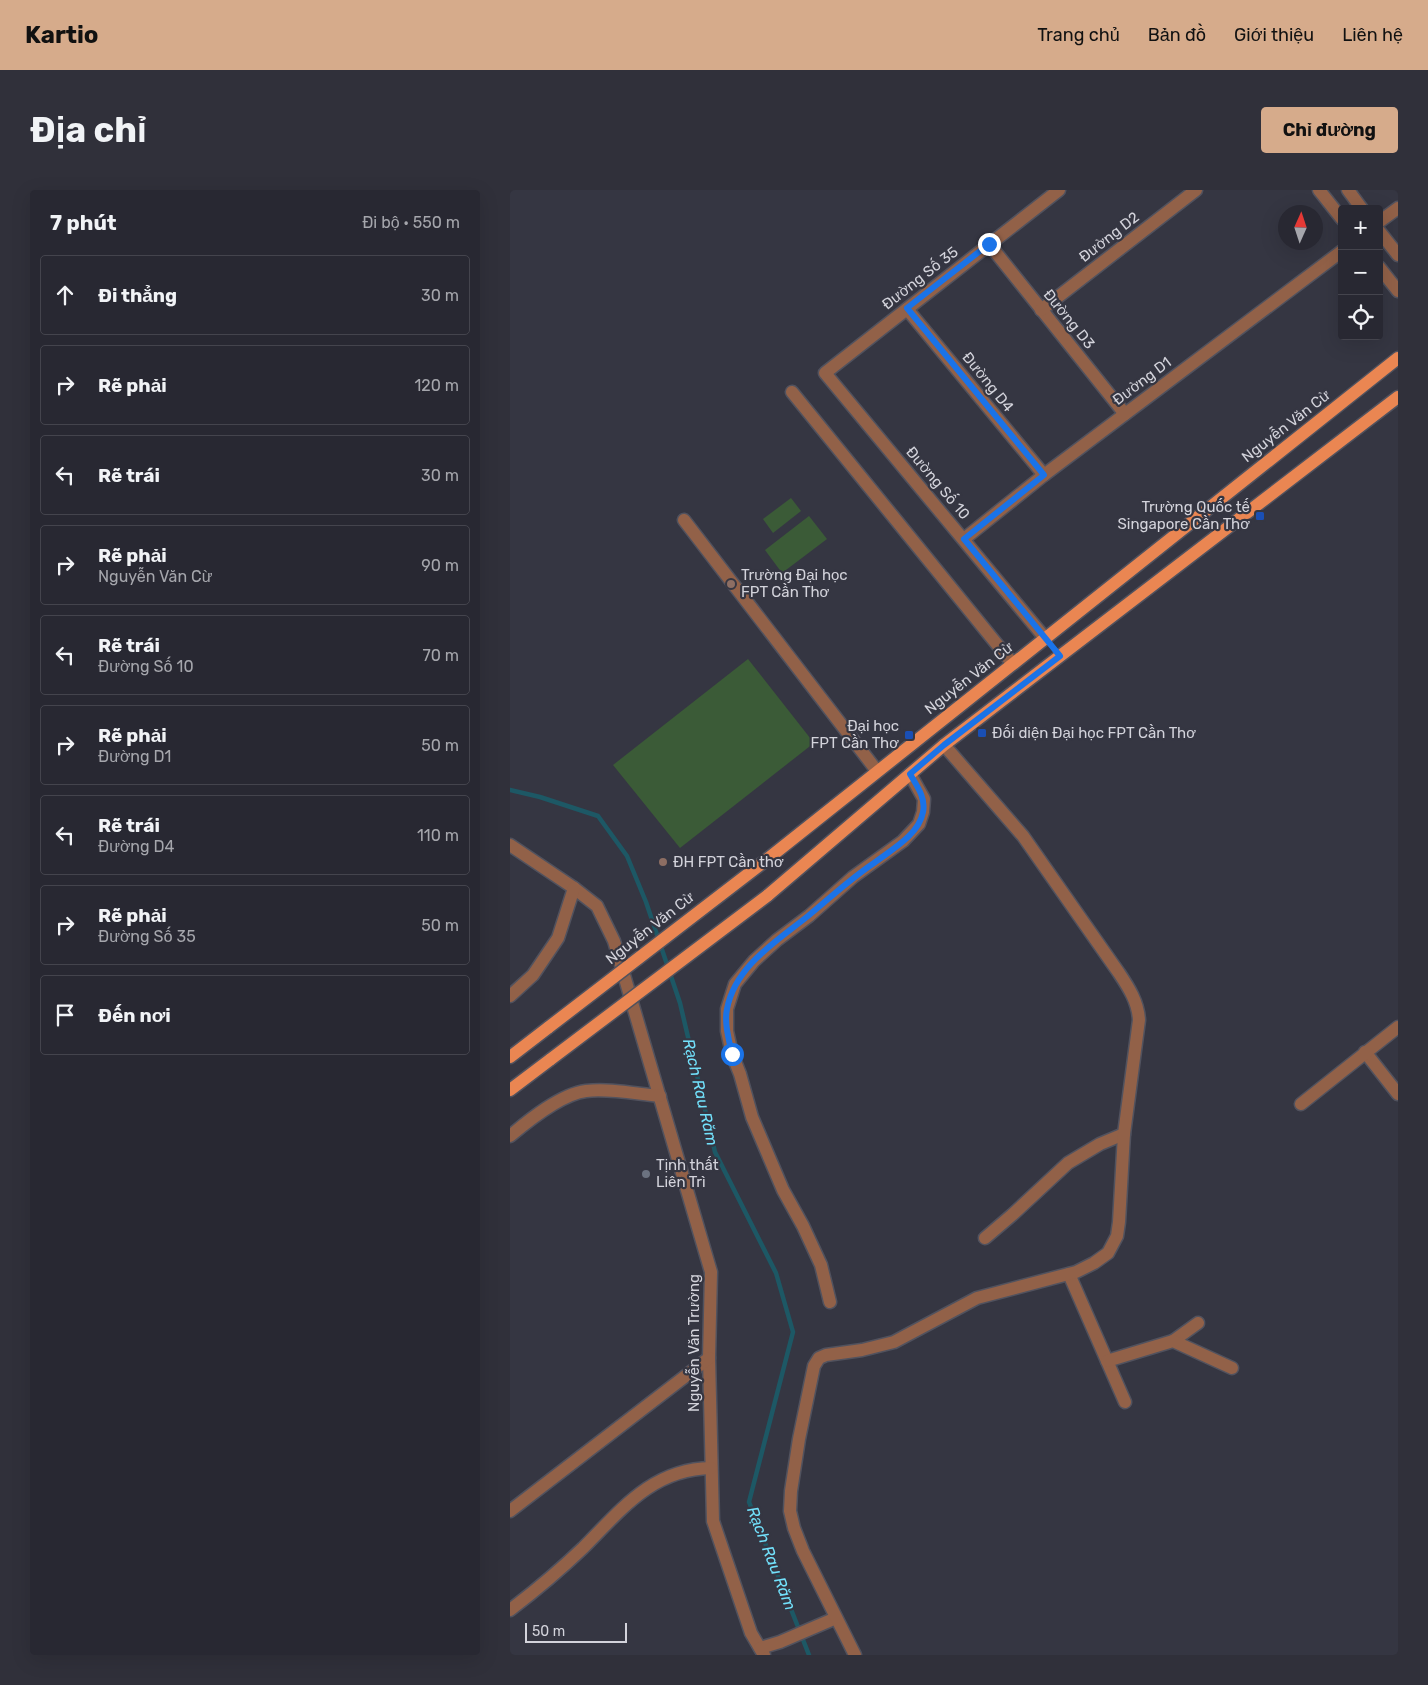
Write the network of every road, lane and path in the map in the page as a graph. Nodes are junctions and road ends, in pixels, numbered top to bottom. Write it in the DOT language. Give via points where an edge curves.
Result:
graph roads {
  1 [pos="1059,190"];
  2 [pos="1196,190"];
  3 [pos="1319,190"];
  4 [pos="1348,190"];
  5 [pos="1359,205"];
  6 [pos="1398,208"];
  7 [pos="1338,214"];
  8 [pos="1383,219"];
  9 [pos="1383,236"];
  10 [pos="989,244"];
  11 [pos="1338,254"];
  12 [pos="1398,256"];
  13 [pos="1383,272"];
  14 [pos="1398,291"];
  15 [pos="907,308"];
  16 [pos="1041,310"];
  17 [pos="1398,358"];
  18 [pos="825,373"];
  19 [pos="792,392"];
  20 [pos="1398,397"];
  21 [pos="1125,414"];
  22 [pos="1044,475"];
  23 [pos="684,520"];
  24 [pos="964,539"];
  25 [pos="1045,638"];
  26 [pos="1060,656"];
  27 [pos="1013,664"];
  28 [pos="944,745"];
  29 [pos="877,771"];
  30 [pos="910,774"];
  31 [pos="510,845"];
  32 [pos="574,888"];
  33 [pos="510,996"];
  34 [pos="1398,1027"];
  35 [pos="1365,1052"];
  36 [pos="510,1057"];
  37 [pos="510,1090"];
  38 [pos="1398,1094"];
  39 [pos="660,1096"];
  40 [pos="1300,1104"];
  41 [pos="1124,1134"];
  42 [pos="510,1136"];
  43 [pos="985,1238"];
  44 [pos="1069,1274"];
  45 [pos="830,1302"];
  46 [pos="1198,1323"];
  47 [pos="1173,1341"];
  48 [pos="709,1358"];
  49 [pos="1107,1361"];
  50 [pos="1232,1368"];
  51 [pos="1125,1402"];
  52 [pos="712,1468"];
  53 [pos="510,1511"];
  54 [pos="510,1610"];
  55 [pos="831,1621"];
  56 [pos="762,1652"];
  57 [pos="855,1655"];
  1 -- 10 [label="street, Đường Số 35"];
  2 -- 16 [label="street, Đường D2"];
  3 -- 7 [label="street"];
  4 -- 5 [label="street"];
  6 -- 8 [label="street"];
  9 -- 12 [label="street"];
  10 -- 15 [label="street, Đường Số 35"];
  10 -- 16 [label="street, Đường D3"];
  11 -- 21 [label="street, Đường D1"];
  13 -- 14 [label="street"];
  15 -- 18 [label="street, Đường Số 35"];
  15 -- 22 [label="street, Đường D4"];
  16 -- 21 [label="street, Đường D3"];
  17 -- 25 [label="main road, Nguyễn Văn Cừ"];
  18 -- 24 [label="street, Đường Số 10"];
  19 -- 27 [label="street"];
  20 -- 26 [label="main road"];
  21 -- 22 [label="street, Đường D1"];
  22 -- 24 [label="street, Đường D1"];
  23 -- 29 [label="street"];
  24 -- 25 [label="street, Đường Số 10"];
  25 -- 26 [label="main road"];
  25 -- 27 [label="main road, Nguyễn Văn Cừ"];
  26 -- 28 [label="main road"];
  27 -- 29 [label="main road, Nguyễn Văn Cừ"];
  28 -- 30 [label="main road"];
  28 -- 41 [label="street" via="1023,836 1131,992 1139,1020"];
  29 -- 36 [label="main road, Nguyễn Văn Cừ, bridge"];
  30 -- 37 [label="main road, bridge" via="767,896"];
  30 -- 45 [label="street" via="924,799 919,824 904,841 853,877 754,961 735,984 727,1009 732,1054 752,1116 783,1190 821,1265"];
  31 -- 32 [label="street, Nguyễn Văn Trường"];
  32 -- 33 [label="street" via="558,938 533,975"];
  32 -- 39 [label="street, Nguyễn Văn Trường" via="598,906 614,941"];
  34 -- 35 [label="street"];
  35 -- 38 [label="street"];
  35 -- 40 [label="street"];
  39 -- 42 [label="street" via="586,1091 553,1105"];
  39 -- 48 [label="street, Nguyễn Văn Trường" via="711,1272"];
  41 -- 43 [label="street" via="1068,1163"];
  41 -- 44 [label="street" via="1117,1236 1108,1253"];
  44 -- 49 [label="street"];
  44 -- 55 [label="street" via="977,1298 894,1342 819,1358 814,1366 798,1438 790,1512"];
  46 -- 47 [label="street"];
  47 -- 49 [label="street"];
  47 -- 50 [label="street"];
  48 -- 52 [label="street, Nguyễn Văn Trường"];
  48 -- 53 [label="street"];
  49 -- 51 [label="street"];
  52 -- 54 [label="street" via="678,1472 639,1493 581,1549"];
  52 -- 56 [label="street, Nguyễn Văn Trường" via="713,1521 750,1633"];
  55 -- 56 [label="street"];
  55 -- 57 [label="street"];
}
